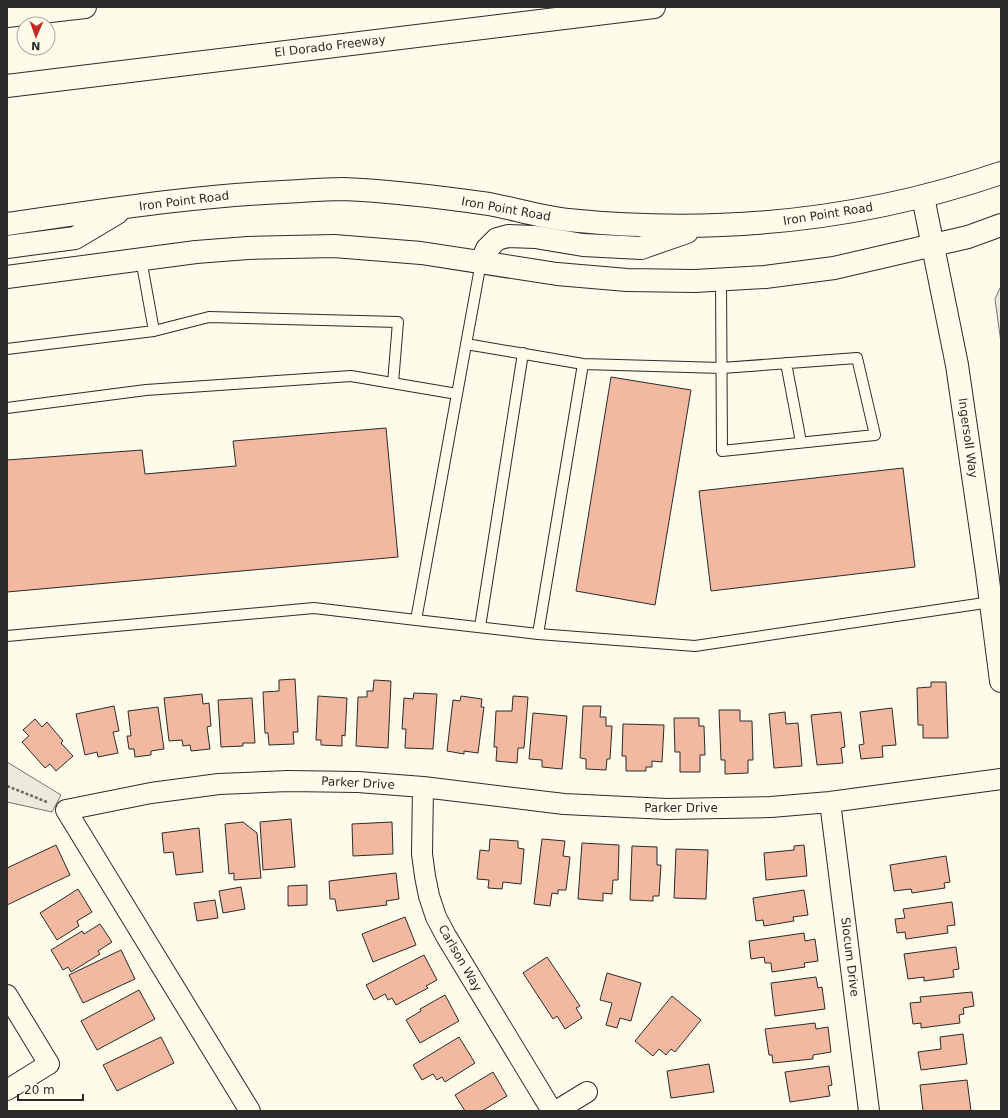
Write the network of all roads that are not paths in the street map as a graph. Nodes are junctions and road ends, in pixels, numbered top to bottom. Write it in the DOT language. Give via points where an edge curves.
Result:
graph roads {
  1 [pos="85,7"];
  2 [pos="654,7"];
  3 [pos="7,16"];
  4 [pos="7,86"];
  5 [pos="1001,173"];
  6 [pos="923,197"];
  7 [pos="125,208"];
  8 [pos="7,224"];
  9 [pos="1001,225"];
  10 [pos="703,226"];
  11 [pos="933,246"];
  12 [pos="7,247"];
  13 [pos="141,259"];
  14 [pos="481,262"];
  15 [pos="7,277"];
  16 [pos="721,279"];
  17 [pos="154,331"];
  18 [pos="466,344"];
  19 [pos="7,349"];
  20 [pos="523,353"];
  21 [pos="786,363"];
  22 [pos="583,364"];
  23 [pos="722,368"];
  24 [pos="393,383"];
  25 [pos="457,394"];
  26 [pos="7,408"];
  27 [pos="801,442"];
  28 [pos="991,602"];
  29 [pos="416,620"];
  30 [pos="480,627"];
  31 [pos="538,634"];
  32 [pos="7,636"];
  33 [pos="1001,681"];
  34 [pos="1001,780"];
  35 [pos="423,787"];
  36 [pos="830,802"];
  37 [pos="7,995"];
  38 [pos="7,1090"];
  39 [pos="587,1092"];
  40 [pos="250,1111"];
  41 [pos="552,1111"];
  42 [pos="556,1111"];
  43 [pos="869,1111"];
  1 -- 3 [label="main road"];
  2 -- 4 [label="main road, El Dorado Freeway"];
  5 -- 6 [label="main road, Iron Point Road"];
  6 -- 10 [label="main road, Iron Point Road" via="841,214"];
  6 -- 11 [label="main road, Ingersoll Way"];
  7 -- 8 [label="main road, Iron Point Road"];
  7 -- 10 [label="main road, Iron Point Road" via="255,193 341,189 416,194 565,219 634,225"];
  7 -- 12 [label="main road" via="75,238"];
  9 -- 11 [label="main road"];
  10 -- 14 [label="main road" via="641,248 582,245 535,237 508,236 497,239 487,249"];
  11 -- 16 [label="main road" via="834,268 765,277"];
  11 -- 28 [label="main road, Ingersoll Way" via="957,365"];
  13 -- 14 [label="main road" via="248,248 334,246 421,253"];
  13 -- 15 [label="main road"];
  13 -- 17 [label="lane"];
  14 -- 16 [label="main road" via="557,274 627,280"];
  14 -- 18 [label="lane"];
  16 -- 23 [label="lane"];
  17 -- 19 [label="lane"];
  17 -- 24 [label="lane" via="209,317 398,322"];
  18 -- 20 [label="lane"];
  18 -- 25 [label="lane"];
  20 -- 22 [label="lane"];
  20 -- 30 [label="lane"];
  21 -- 23 [label="lane"];
  21 -- 27 [label="lane"];
  21 -- 27 [label="lane" via="857,358 875,434"];
  22 -- 23 [label="lane"];
  22 -- 31 [label="lane"];
  23 -- 27 [label="lane" via="722,451"];
  24 -- 25 [label="lane"];
  24 -- 26 [label="lane" via="343,376 146,390"];
  25 -- 29 [label="lane"];
  28 -- 31 [label="lane" via="695,646"];
  28 -- 33 [label="main road, Ingersoll Way"];
  29 -- 30 [label="lane"];
  29 -- 32 [label="lane" via="314,608"];
  30 -- 31 [label="lane"];
  34 -- 36 [label="street, Parker Drive"];
  35 -- 36 [label="street, Parker Drive" via="564,804 667,809 771,807"];
  35 -- 40 [label="street, Parker Drive" via="304,781 219,784 151,793 66,810"];
  35 -- 41 [label="street, Carlson Way" via="424,876 436,917"];
  36 -- 43 [label="street, Slocum Drive"];
  37 -- 38 [label="street" via="49,1064"];
  39 -- 42 [label="street"];
}
